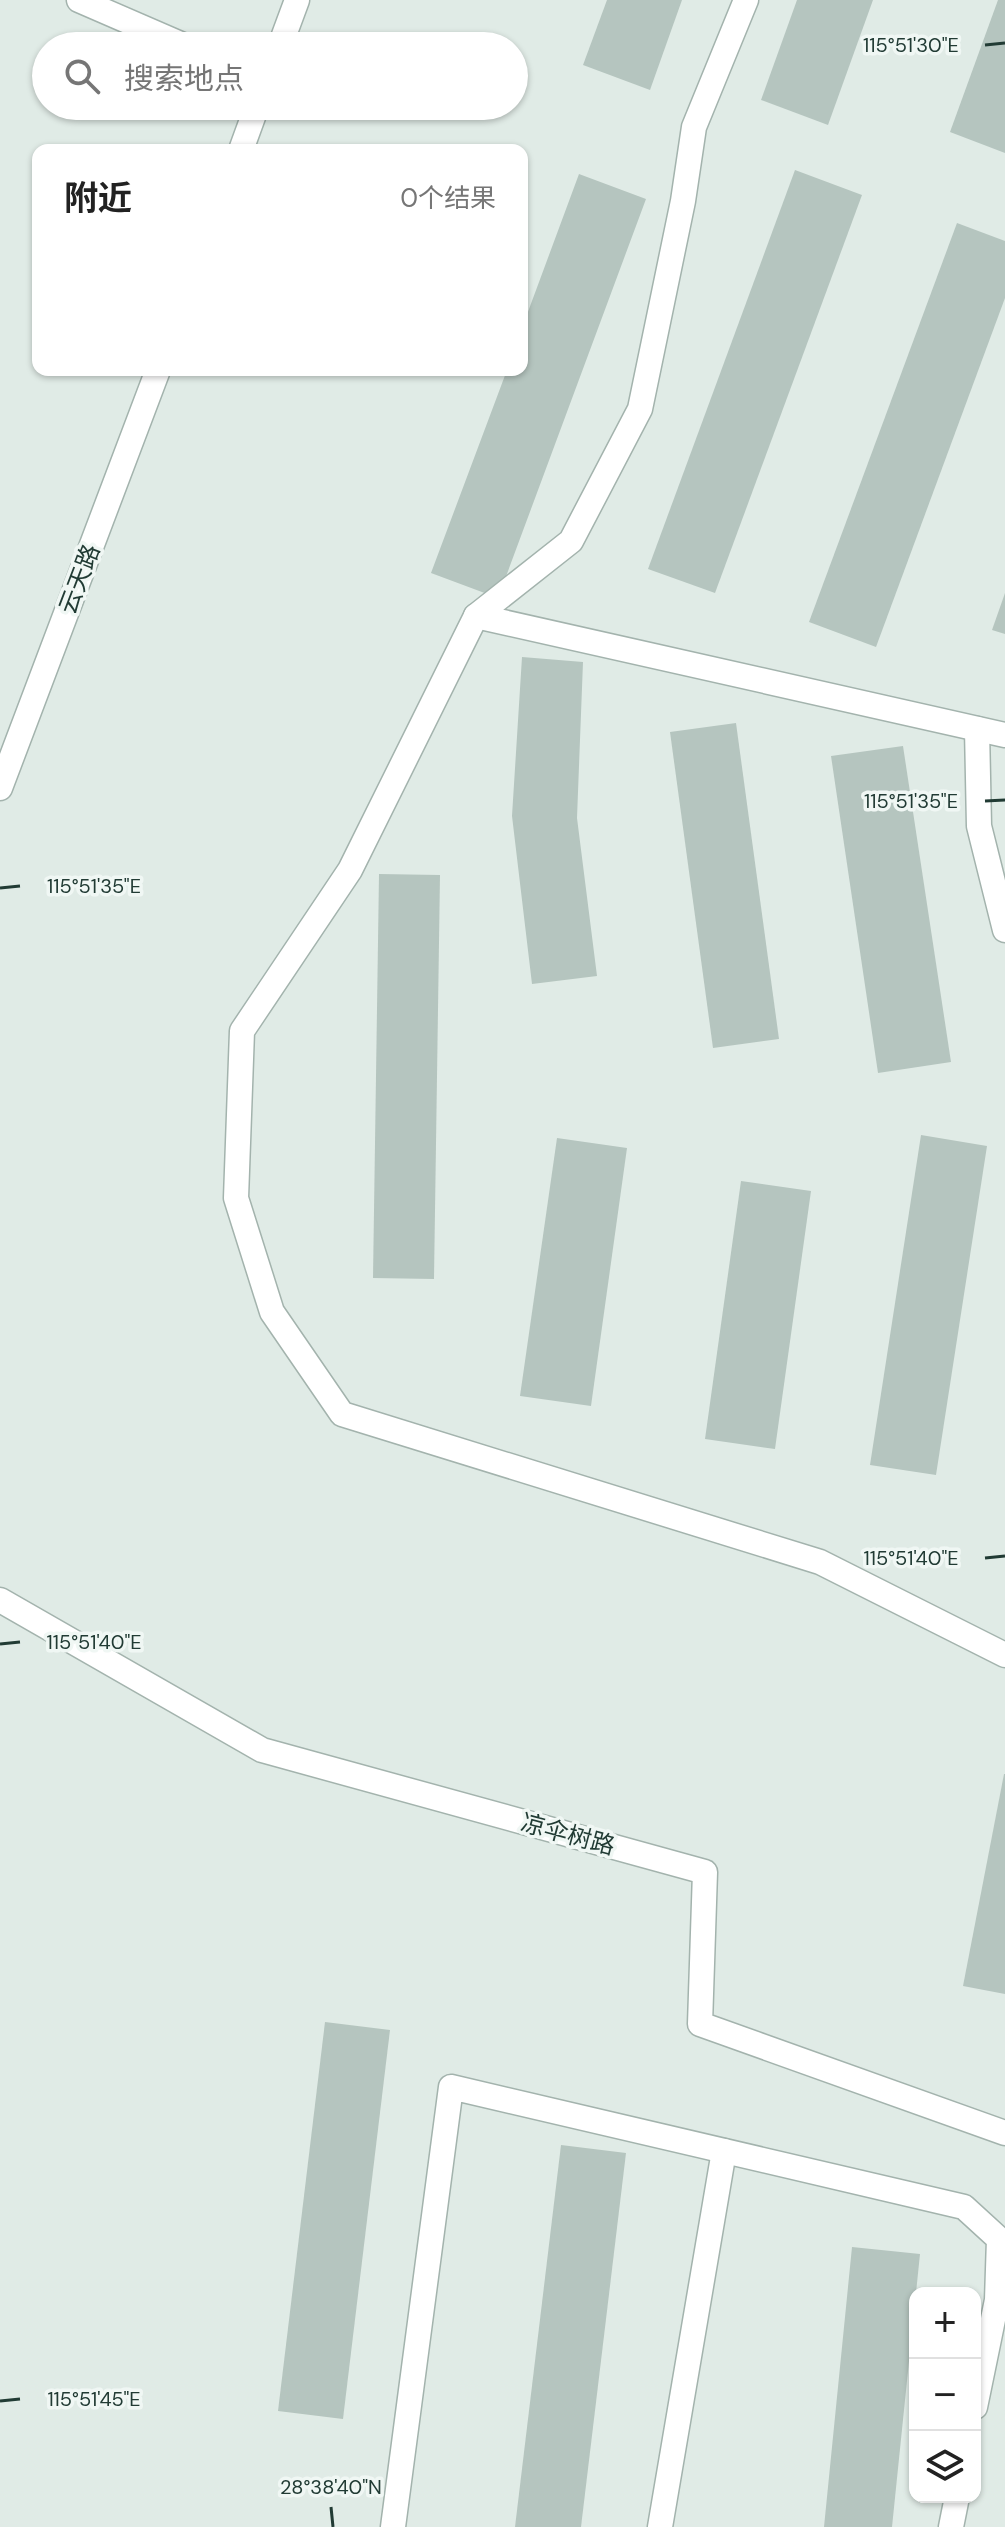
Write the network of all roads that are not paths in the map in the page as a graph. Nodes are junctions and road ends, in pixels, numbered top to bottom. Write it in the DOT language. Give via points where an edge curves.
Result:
graph roads {
  1 [pos="79,0"];
  2 [pos="297,0"];
  3 [pos="746,0"];
  4 [pos="153,32"];
  5 [pos="285,32"];
  6 [pos="252,120"];
  7 [pos="243,144"];
  8 [pos="156,376"];
  9 [pos="476,616"];
  10 [pos="977,729"];
  11 [pos="1005,735"];
  12 [pos="0,788"];
  13 [pos="1005,930"];
  14 [pos="0,1600"];
  15 [pos="1005,1655"];
  16 [pos="1005,2133"];
  17 [pos="724,2151"];
  18 [pos="981,2378"];
  19 [pos="956,2503"];
  20 [pos="393,2527"];
  21 [pos="660,2527"];
  22 [pos="951,2527"];
  1 -- 4 [label="street"];
  2 -- 5 [label="street"];
  3 -- 9 [label="street" via="694,127 640,409 571,541"];
  6 -- 7 [label="street"];
  8 -- 12 [label="street, 云天路"];
  9 -- 10 [label="street"];
  9 -- 15 [label="street" via="350,870 242,1031 236,1198 272,1312 342,1414 820,1562"];
  10 -- 11 [label="street"];
  10 -- 13 [label="street" via="979,826"];
  14 -- 16 [label="street, 凉伞树路" via="262,1750 705,1872 700,2024"];
  17 -- 18 [label="street" via="964,2207 999,2239 997,2300"];
  17 -- 20 [label="street" via="451,2087"];
  17 -- 21 [label="street"];
  19 -- 22 [label="street"];
}
